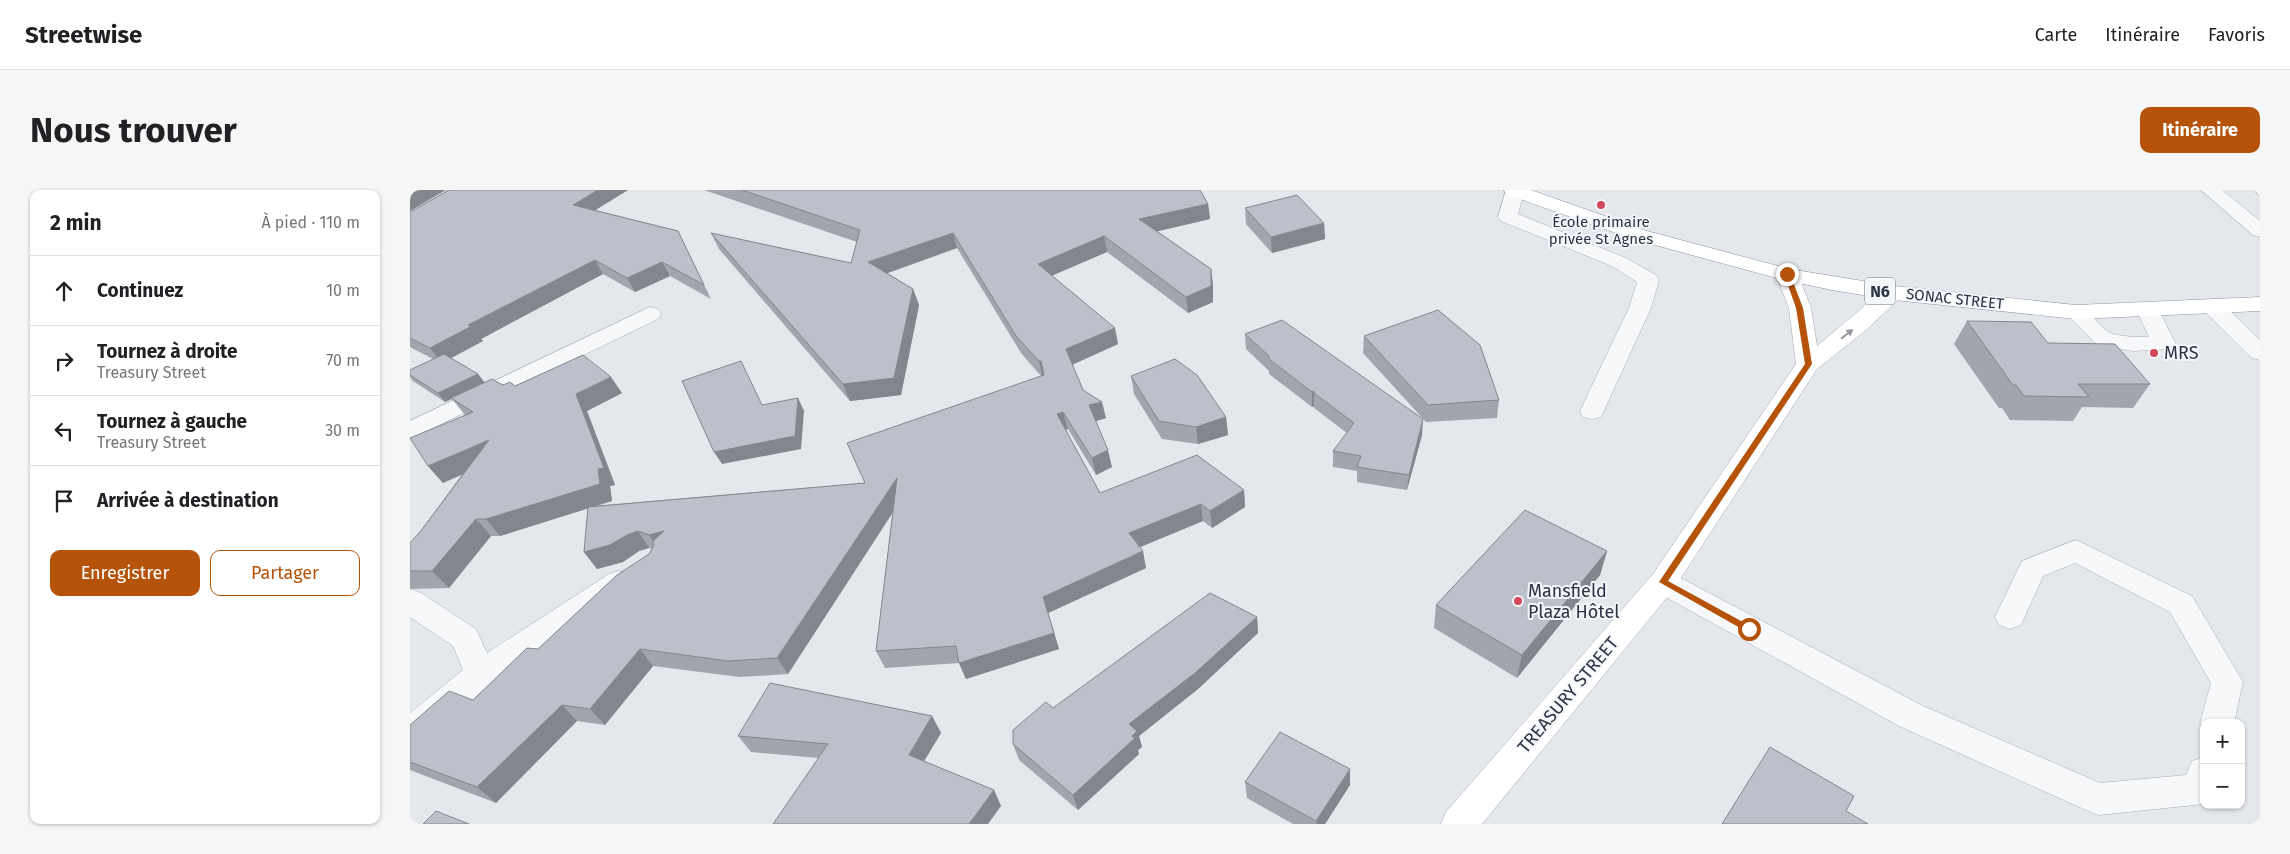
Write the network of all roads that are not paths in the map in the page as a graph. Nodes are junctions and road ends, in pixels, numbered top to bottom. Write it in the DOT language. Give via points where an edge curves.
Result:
graph roads {
  1 [pos="1514,190"];
  2 [pos="2210,190"];
  3 [pos="2260,231"];
  4 [pos="1787,274"];
  5 [pos="1894,293"];
  6 [pos="2260,304"];
  7 [pos="2212,307"];
  8 [pos="2148,310"];
  9 [pos="2076,312"];
  10 [pos="650,314"];
  11 [pos="2260,353"];
  12 [pos="1808,364"];
  13 [pos="1592,410"];
  14 [pos="410,431"];
  15 [pos="642,566"];
  16 [pos="1663,582"];
  17 [pos="410,602"];
  18 [pos="2010,617"];
  19 [pos="481,674"];
  20 [pos="2218,719"];
  21 [pos="410,733"];
  22 [pos="2200,786"];
  23 [pos="1459,824"];
  1 -- 4 [label="main road, SONAC STREET / N6" via="1640,235"];
  1 -- 13 [label="street" via="1508,217 1618,262 1648,280 1640,308"];
  2 -- 3 [label="street"];
  4 -- 5 [label="main road, SONAC STREET / N6"];
  4 -- 12 [label="main road" via="1800,308"];
  5 -- 9 [label="main road, SONAC STREET / N6"];
  12 -- 5 [label="main road, TREASURY STREET, one-way"];
  6 -- 7 [label="main road, SONAC STREET / N6"];
  7 -- 8 [label="main road, SONAC STREET / N6"];
  7 -- 11 [label="street"];
  8 -- 9 [label="main road, SONAC STREET / N6"];
  8 -- 9 [label="street" via="2164,344 2132,344 2104,339"];
  10 -- 14 [label="street"];
  12 -- 16 [label="main road, TREASURY STREET"];
  15 -- 19 [label="street"];
  16 -- 22 [label="street" via="1911,716 2100,799 2199,790"];
  16 -- 23 [label="main road, TREASURY STREET"];
  17 -- 19 [label="street" via="466,638"];
  18 -- 20 [label="street" via="2032,569 2076,551 2181,604 2227,682"];
  19 -- 21 [label="street"];
}
